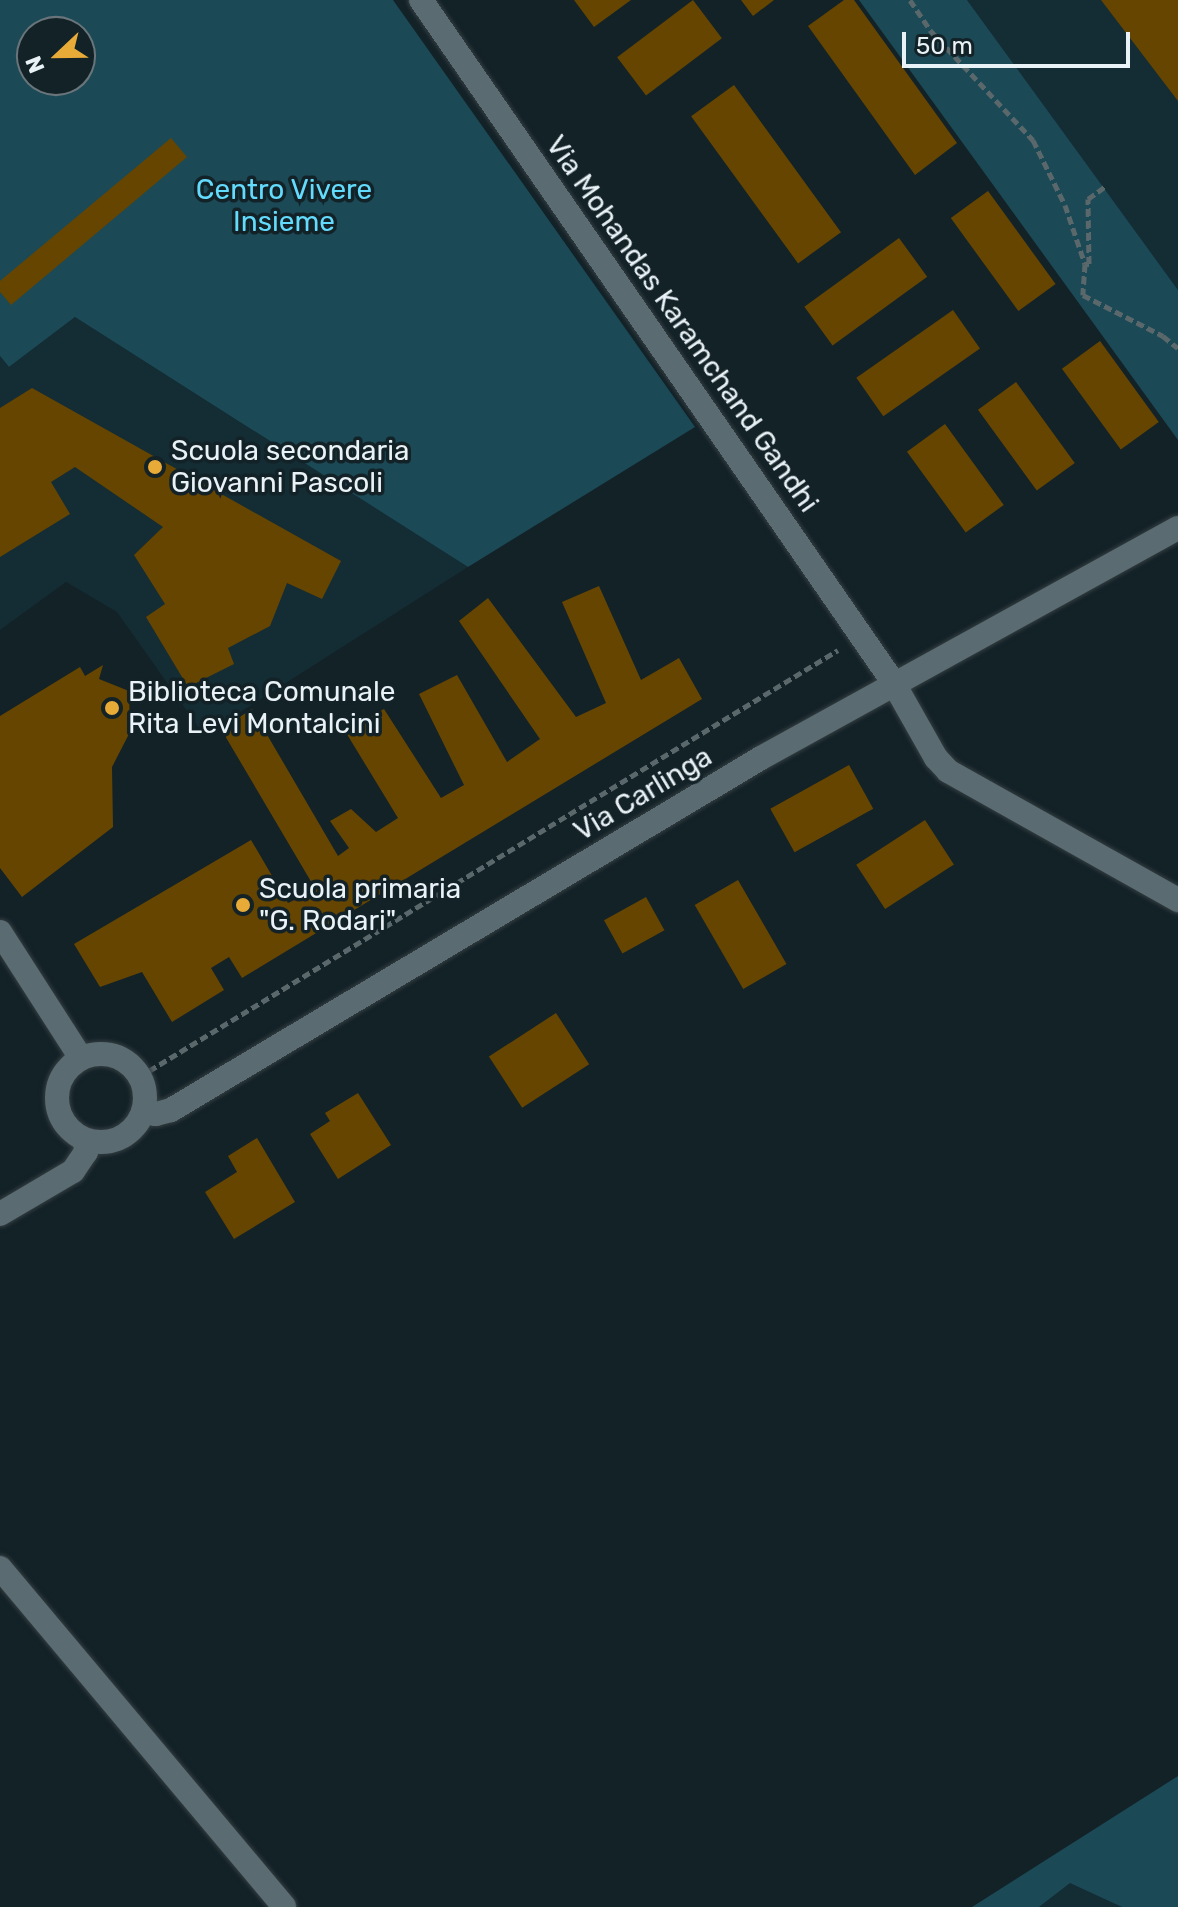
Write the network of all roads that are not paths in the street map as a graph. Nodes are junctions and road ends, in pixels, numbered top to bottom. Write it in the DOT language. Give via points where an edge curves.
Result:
graph roads {
  1 [pos="421,0"];
  2 [pos="1178,528"];
  3 [pos="893,682"];
  4 [pos="1178,900"];
  5 [pos="0,932"];
  6 [pos="81,1058"];
  7 [pos="143,1112"];
  8 [pos="85,1140"];
  9 [pos="0,1214"];
  10 [pos="0,1568"];
  11 [pos="284,1907"];
  1 -- 3 [label="street, Via Mohandas Karamchand Gandhi"];
  2 -- 3 [label="street, Via Carlinga"];
  3 -- 4 [label="street, Via Mohandas Karamchand Gandhi" via="926,744 948,771"];
  3 -- 7 [label="street, Via Carlinga" via="171,1110"];
  5 -- 6 [label="street"];
  6 -- 7 [label="street" via="112,1055 132,1065 144,1093"];
  6 -- 8 [label="street" via="67,1066 57,1095 68,1129"];
  7 -- 8 [label="street" via="122,1139"];
  8 -- 9 [label="street" via="86,1152 73,1171"];
  10 -- 11 [label="street"];
}
